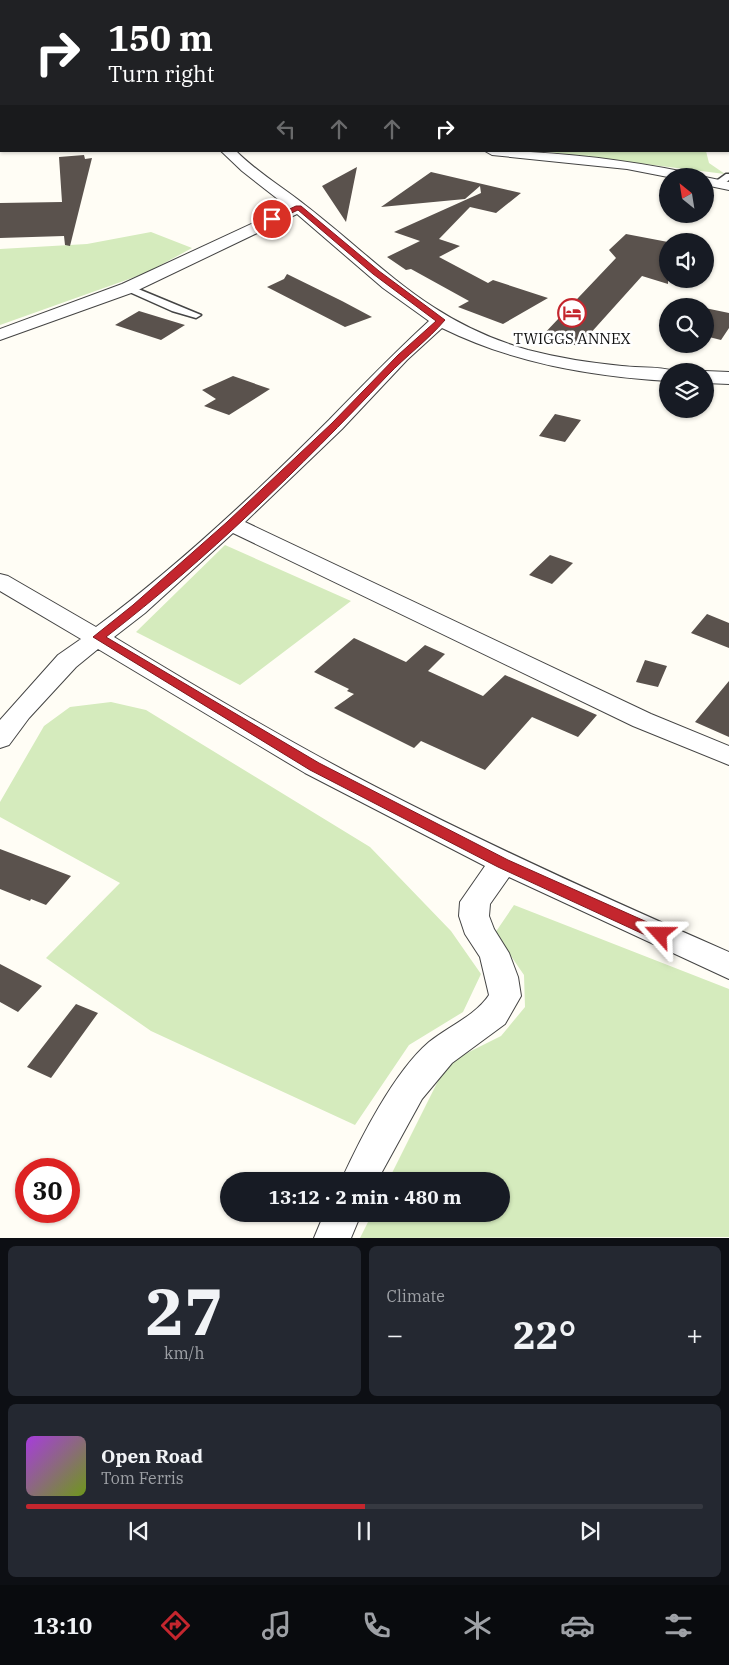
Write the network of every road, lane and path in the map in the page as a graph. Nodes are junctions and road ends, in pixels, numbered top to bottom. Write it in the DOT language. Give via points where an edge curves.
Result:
graph roads {
  1 [pos="229,152"];
  2 [pos="502,152"];
  3 [pos="659,171"];
  4 [pos="298,207"];
  5 [pos="128,288"];
  6 [pos="196,314"];
  7 [pos="441,320"];
  8 [pos="0,335"];
  9 [pos="659,374"];
  10 [pos="714,377"];
  11 [pos="729,378"];
  12 [pos="231,524"];
  13 [pos="0,581"];
  14 [pos="98,637"];
  15 [pos="0,739"];
  16 [pos="729,756"];
  17 [pos="503,863"];
  18 [pos="729,966"];
  19 [pos="364,1172"];
  20 [pos="340,1222"];
  21 [pos="332,1238"];
  1 -- 4 [label="street"];
  2 -- 3 [label="street"];
  4 -- 5 [label="street"];
  4 -- 7 [label="street" via="376,273"];
  5 -- 6 [label="lane" via="175,309"];
  5 -- 8 [label="street"];
  7 -- 9 [label="street" via="478,337 560,363"];
  7 -- 12 [label="street"];
  10 -- 11 [label="street"];
  12 -- 14 [label="street" via="137,608"];
  12 -- 16 [label="street" via="633,716"];
  13 -- 14 [label="street"];
  14 -- 15 [label="street" via="46,682"];
  14 -- 17 [label="street" via="315,766"];
  17 -- 18 [label="street"];
  17 -- 19 [label="street" via="475,902 474,916 480,934 494,953 504,996 494,1014 440,1053 410,1088"];
  20 -- 21 [label="street"];
}
